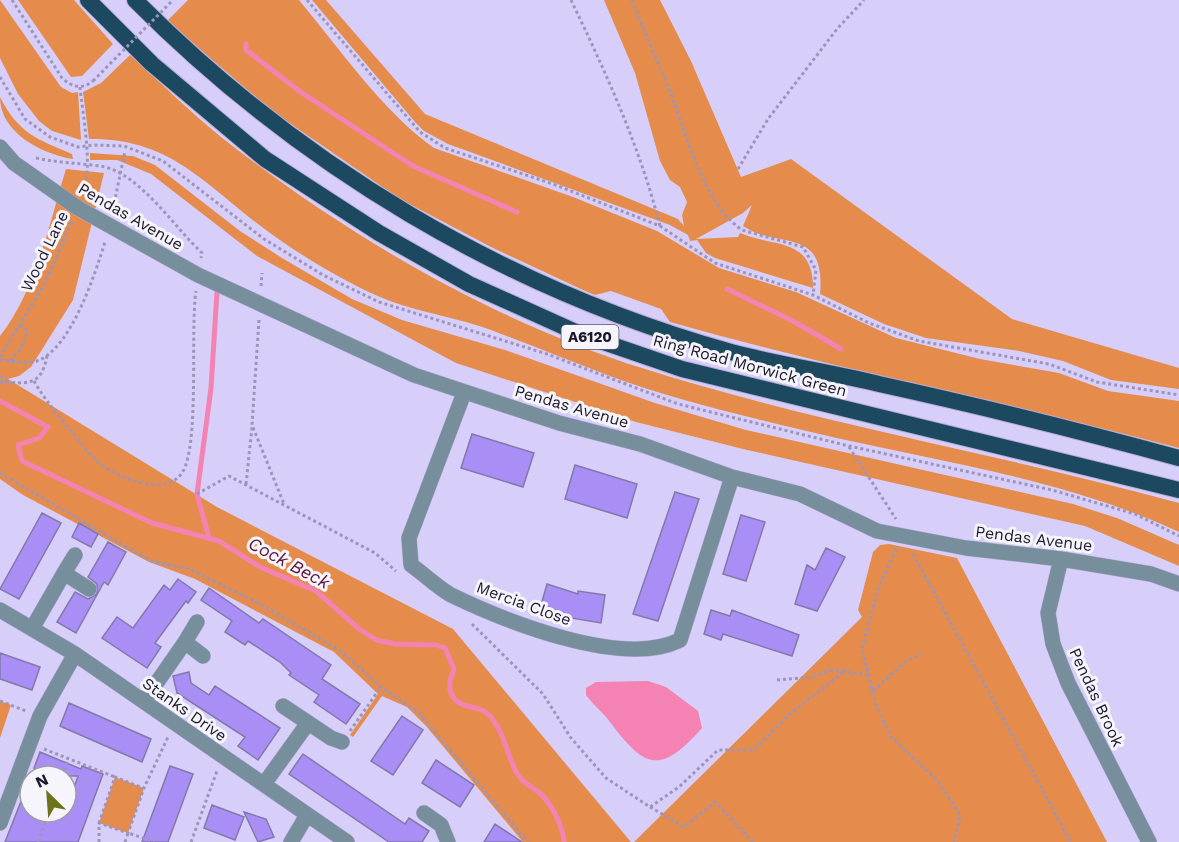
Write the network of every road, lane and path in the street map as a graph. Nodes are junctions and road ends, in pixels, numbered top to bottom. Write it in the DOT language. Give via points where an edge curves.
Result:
graph roads {
  1 [pos="12,0"];
  2 [pos="88,0"];
  3 [pos="135,0"];
  4 [pos="173,0"];
  5 [pos="307,0"];
  6 [pos="571,0"];
  7 [pos="632,0"];
  8 [pos="864,0"];
  9 [pos="0,77"];
  10 [pos="80,87"];
  11 [pos="0,147"];
  12 [pos="85,147"];
  13 [pos="125,151"];
  14 [pos="28,152"];
  15 [pos="87,166"];
  16 [pos="738,169"];
  17 [pos="122,175"];
  18 [pos="78,208"];
  19 [pos="109,225"];
  20 [pos="660,226"];
  21 [pos="262,273"];
  22 [pos="198,275"];
  23 [pos="813,295"];
  24 [pos="260,305"];
  25 [pos="19,324"];
  26 [pos="48,356"];
  27 [pos="0,358"];
  28 [pos="10,361"];
  29 [pos="0,375"];
  30 [pos="34,381"];
  31 [pos="0,382"];
  32 [pos="10,383"];
  33 [pos="464,393"];
  34 [pos="1179,395"];
  35 [pos="252,425"];
  36 [pos="849,446"];
  37 [pos="1179,458"];
  38 [pos="0,473"];
  39 [pos="732,477"];
  40 [pos="246,484"];
  41 [pos="1179,490"];
  42 [pos="197,494"];
  43 [pos="284,504"];
  44 [pos="902,535"];
  45 [pos="1179,536"];
  46 [pos="75,555"];
  47 [pos="1061,559"];
  48 [pos="64,573"];
  49 [pos="401,575"];
  50 [pos="1179,584"];
  51 [pos="89,589"];
  52 [pos="0,610"];
  53 [pos="197,622"];
  54 [pos="472,623"];
  55 [pos="33,627"];
  56 [pos="185,642"];
  57 [pos="75,654"];
  58 [pos="921,654"];
  59 [pos="203,656"];
  60 [pos="846,670"];
  61 [pos="868,675"];
  62 [pos="777,680"];
  63 [pos="381,687"];
  64 [pos="873,692"];
  65 [pos="0,701"];
  66 [pos="144,702"];
  67 [pos="283,705"];
  68 [pos="40,716"];
  69 [pos="174,723"];
  70 [pos="308,723"];
  71 [pos="342,742"];
  72 [pos="29,744"];
  73 [pos="223,757"];
  74 [pos="68,759"];
  75 [pos="66,764"];
  76 [pos="115,777"];
  77 [pos="264,784"];
  78 [pos="144,788"];
  79 [pos="650,807"];
  80 [pos="424,813"];
  81 [pos="307,815"];
  82 [pos="0,823"];
  83 [pos="99,823"];
  84 [pos="45,824"];
  85 [pos="128,833"];
  86 [pos="34,835"];
  87 [pos="453,839"];
  88 [pos="39,840"];
  89 [pos="99,842"];
  90 [pos="124,842"];
  91 [pos="155,842"];
  92 [pos="191,842"];
  93 [pos="291,842"];
  94 [pos="347,842"];
  95 [pos="528,842"];
  96 [pos="753,842"];
  97 [pos="954,842"];
  98 [pos="1071,842"];
  99 [pos="1149,842"];
  1 -- 10 [label="path" via="62,78"];
  2 -- 41 [label="highway, Ring Road Morwick Green / A6120" via="152,64 264,159 379,233 469,284 580,334 682,369"];
  3 -- 37 [label="highway, Ring Road Morwick Green / A6120" via="220,81 315,155 464,246 566,293 644,324 733,352 890,386"];
  4 -- 10 [label="path, bridge" via="93,81"];
  5 -- 20 [label="path" via="420,132 446,148"];
  6 -- 20 [label="path" via="631,133"];
  7 -- 23 [label="path" via="715,201 742,230 803,247 816,270"];
  8 -- 16 [label="path" via="768,119"];
  9 -- 12 [label="path" via="18,110 35,128 73,147"];
  10 -- 12 [label="path, Wood Lane"];
  11 -- 18 [label="street, Pendas Avenue" via="14,164"];
  12 -- 15 [label="path, Wood Lane"];
  12 -- 36 [label="path" via="124,146 163,162 264,239 379,302 547,354 678,404"];
  13 -- 17 [label="path"];
  14 -- 15 [label="path" via="36,158"];
  15 -- 17 [label="path" via="101,166"];
  15 -- 18 [label="path, Wood Lane" via="87,181"];
  17 -- 19 [label="path"];
  17 -- 22 [label="path" via="202,253"];
  18 -- 19 [label="street, Pendas Avenue"];
  18 -- 25 [label="path, Wood Lane" via="45,282"];
  19 -- 22 [label="street, Pendas Avenue"];
  19 -- 26 [label="path" via="89,293"];
  20 -- 23 [label="path" via="715,263"];
  21 -- 24 [label="path"];
  22 -- 24 [label="street, Pendas Avenue"];
  22 -- 30 [label="path" via="188,456 182,473 171,483 159,486 112,473 86,452"];
  23 -- 34 [label="path" via="869,323 919,341 1049,364 1121,387"];
  24 -- 33 [label="street, Pendas Avenue" via="414,375"];
  24 -- 35 [label="path"];
  25 -- 27 [label="path, Wood Lane"];
  25 -- 28 [label="path" via="28,331"];
  26 -- 28 [label="path" via="35,362"];
  26 -- 30 [label="path" via="45,369"];
  27 -- 28 [label="path"];
  29 -- 32 [label="path"];
  30 -- 32 [label="path" via="23,385"];
  31 -- 32 [label="path"];
  33 -- 39 [label="street, Pendas Avenue" via="640,444"];
  33 -- 39 [label="street, Mercia Close" via="409,538 411,565 449,594 528,627 578,642 619,648 667,646 680,640"];
  35 -- 40 [label="path"];
  35 -- 43 [label="path"];
  36 -- 44 [label="path" via="893,513"];
  36 -- 45 [label="path" via="1052,490 1135,514"];
  38 -- 63 [label="path" via="151,561 189,569 260,604 341,651"];
  39 -- 44 [label="street, Pendas Avenue" via="800,494 877,531"];
  40 -- 42 [label="path" via="229,476"];
  40 -- 43 [label="path"];
  43 -- 49 [label="path" via="375,553"];
  44 -- 47 [label="street, Pendas Avenue" via="966,548"];
  44 -- 61 [label="path" via="865,629 862,649"];
  44 -- 98 [label="path"];
  46 -- 48 [label="street"];
  47 -- 50 [label="street, Pendas Avenue" via="1151,574"];
  47 -- 99 [label="street, Pendas Brook" via="1048,613 1053,644 1068,683"];
  48 -- 51 [label="street"];
  48 -- 55 [label="street"];
  52 -- 55 [label="street, Stanks Drive"];
  53 -- 56 [label="street"];
  54 -- 79 [label="path" via="543,694 572,738 606,777"];
  55 -- 57 [label="street, Stanks Drive"];
  56 -- 59 [label="street"];
  56 -- 66 [label="street"];
  57 -- 66 [label="street, Stanks Drive"];
  57 -- 68 [label="street"];
  58 -- 64 [label="path" via="906,661"];
  60 -- 61 [label="path"];
  60 -- 62 [label="path"];
  60 -- 79 [label="path" via="790,714 754,750 718,750 680,787"];
  61 -- 64 [label="path"];
  63 -- 71 [label="path"];
  63 -- 95 [label="path" via="419,712"];
  64 -- 97 [label="path" via="891,737 937,780 960,815"];
  65 -- 68 [label="path"];
  66 -- 69 [label="street, Stanks Drive"];
  67 -- 70 [label="street"];
  68 -- 72 [label="street"];
  69 -- 73 [label="street, Stanks Drive"];
  69 -- 78 [label="path"];
  70 -- 71 [label="street"];
  70 -- 77 [label="street"];
  72 -- 74 [label="path"];
  72 -- 82 [label="street"];
  73 -- 77 [label="street, Stanks Drive"];
  73 -- 92 [label="path"];
  74 -- 75 [label="path"];
  74 -- 76 [label="path"];
  76 -- 78 [label="path"];
  76 -- 83 [label="path"];
  77 -- 81 [label="street, Stanks Drive"];
  78 -- 85 [label="path"];
  79 -- 96 [label="path" via="684,827 715,802"];
  80 -- 87 [label="street"];
  81 -- 93 [label="street"];
  81 -- 94 [label="street, Stanks Drive"];
  83 -- 85 [label="path"];
  83 -- 89 [label="path"];
  84 -- 88 [label="path"];
  85 -- 90 [label="path"];
  85 -- 91 [label="path"];
  86 -- 88 [label="path"];
}
